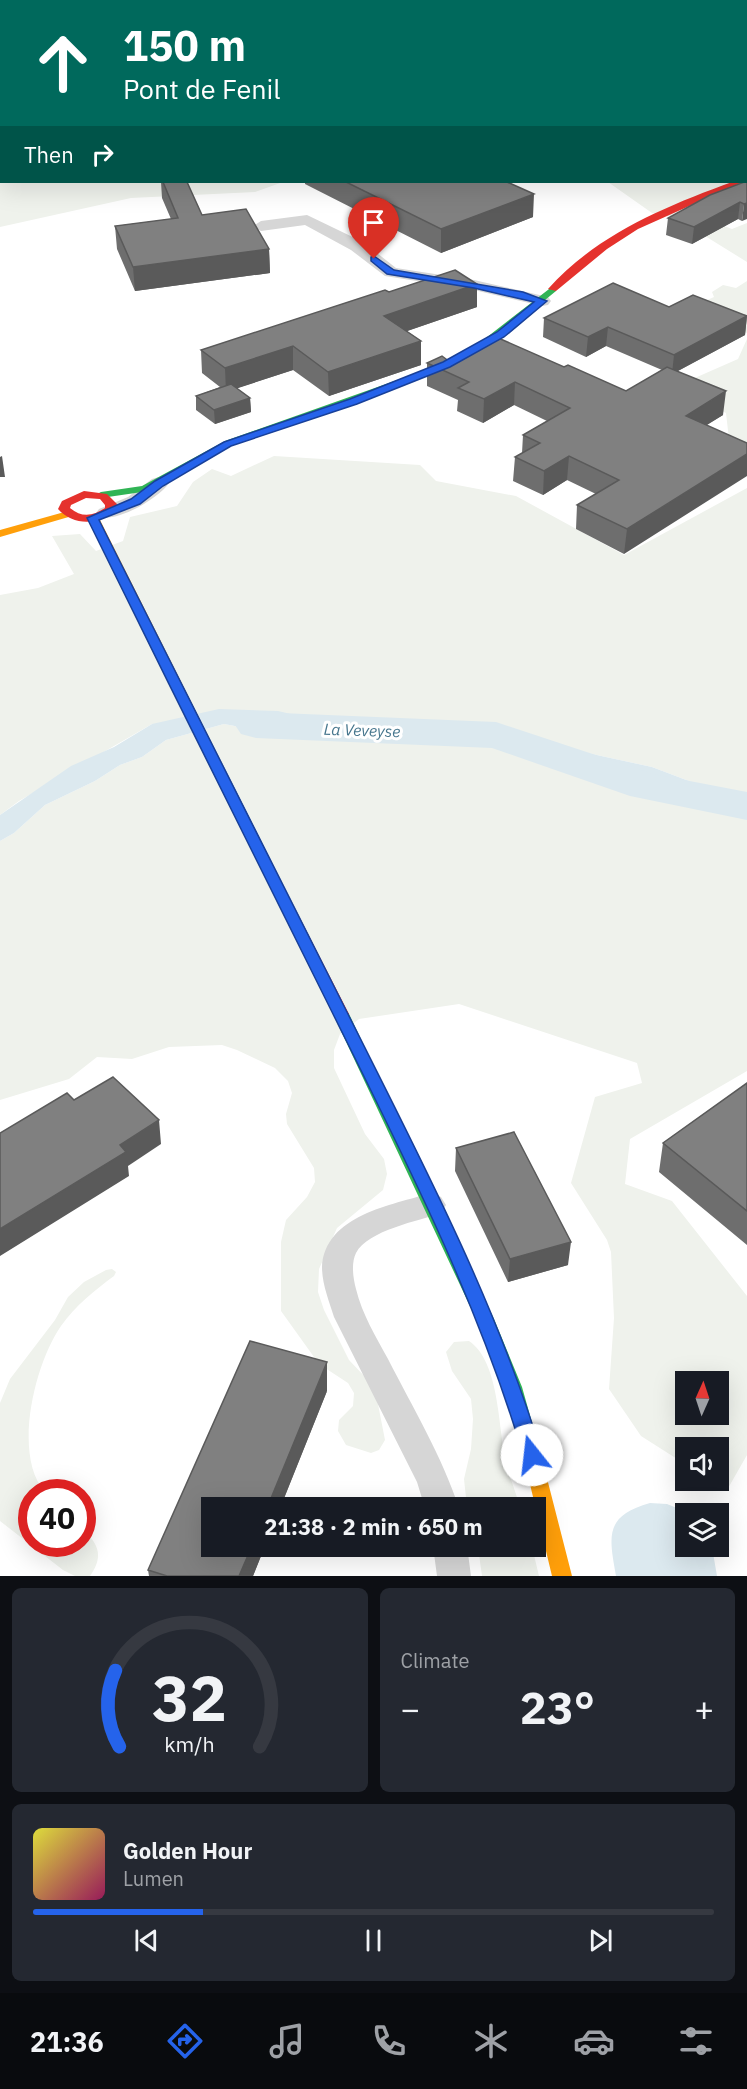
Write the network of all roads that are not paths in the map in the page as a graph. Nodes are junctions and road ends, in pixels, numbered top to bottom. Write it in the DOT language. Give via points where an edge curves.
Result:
graph roads {
  1 [pos="736,183"];
  2 [pos="261,226"];
  3 [pos="542,301"];
  4 [pos="159,483"];
  5 [pos="100,509"];
  6 [pos="68,514"];
  7 [pos="0,534"];
  8 [pos="431,1205"];
  9 [pos="438,1497"];
  10 [pos="451,1557"];
  11 [pos="454,1576"];
  12 [pos="562,1576"];
  1 -- 3 [label="street" via="664,212 620,235"];
  2 -- 3 [label="street" via="307,220 357,246 391,272"];
  3 -- 4 [label="street" via="500,334 428,374 227,444"];
  4 -- 5 [label="street" via="135,501"];
  5 -- 6 [label="street" via="79,518"];
  5 -- 6 [label="street" via="84,494 70,498 64,506"];
  5 -- 8 [label="street" via="103,540 368,1069"];
  6 -- 7 [label="street"];
  8 -- 9 [label="street" via="377,1221 355,1232 338,1258 337,1273 340,1294 350,1317"];
  8 -- 12 [label="street" via="513,1387"];
  10 -- 11 [label="street"];
}
